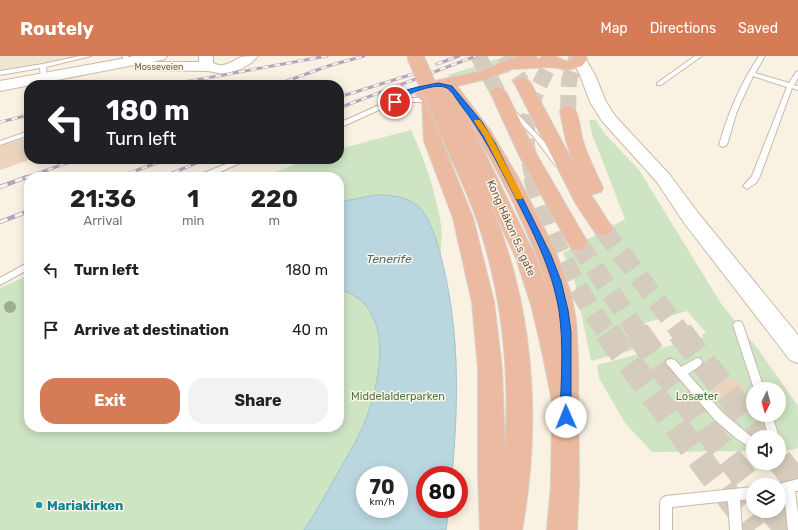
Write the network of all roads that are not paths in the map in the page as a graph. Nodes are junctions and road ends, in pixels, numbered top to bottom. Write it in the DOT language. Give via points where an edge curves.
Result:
graph roads {
  1 [pos="88,56"];
  2 [pos="160,56"];
  3 [pos="251,56"];
  4 [pos="415,56"];
  5 [pos="429,56"];
  6 [pos="530,56"];
  7 [pos="699,56"];
  8 [pos="762,56"];
  9 [pos="580,57"];
  10 [pos="130,58"];
  11 [pos="554,61"];
  12 [pos="207,62"];
  13 [pos="510,65"];
  14 [pos="110,67"];
  15 [pos="0,73"];
  16 [pos="798,73"];
  17 [pos="752,74"];
  18 [pos="38,77"];
  19 [pos="24,80"];
  20 [pos="25,80"];
  21 [pos="522,82"];
  22 [pos="659,84"];
  23 [pos="0,86"];
  24 [pos="790,86"];
  25 [pos="798,88"];
  26 [pos="442,92"];
  27 [pos="501,98"];
  28 [pos="388,103"];
  29 [pos="602,105"];
  30 [pos="568,111"];
  31 [pos="344,124"];
  32 [pos="24,135"];
  33 [pos="0,143"];
  34 [pos="463,144"];
  35 [pos="723,145"];
  36 [pos="233,164"];
  37 [pos="214,172"];
  38 [pos="573,179"];
  39 [pos="747,186"];
  40 [pos="578,243"];
  41 [pos="24,268"];
  42 [pos="0,282"];
  43 [pos="738,324"];
  44 [pos="798,353"];
  45 [pos="697,362"];
  46 [pos="671,363"];
  47 [pos="681,373"];
  48 [pos="757,382"];
  49 [pos="565,401"];
  50 [pos="746,439"];
  51 [pos="789,487"];
  52 [pos="746,494"];
  53 [pos="734,495"];
  54 [pos="495,530"];
  55 [pos="507,530"];
  56 [pos="562,530"];
  57 [pos="666,530"];
  58 [pos="736,530"];
  59 [pos="794,530"];
  1 -- 18 [label="lane"];
  2 -- 10 [label="street, Mosseveien"];
  3 -- 12 [label="street, Mosseveien" via="233,68 219,69"];
  4 -- 34 [label="highway, Kong Håkon 5.s gate, bridge"];
  5 -- 34 [label="highway, Kong Håkon 5.s gate, bridge"];
  6 -- 13 [label="highway"];
  7 -- 22 [label="lane"];
  8 -- 17 [label="lane"];
  9 -- 11 [label="highway" via="573,65"];
  9 -- 29 [label="street"];
  10 -- 14 [label="street, Mosseveien"];
  11 -- 13 [label="highway"];
  11 -- 29 [label="street"];
  12 -- 14 [label="street, Mosseveien" via="188,66"];
  13 -- 26 [label="highway" via="482,76 469,85"];
  14 -- 18 [label="street, Mosseveien"];
  15 -- 18 [label="lane"];
  16 -- 24 [label="lane"];
  17 -- 24 [label="lane"];
  17 -- 35 [label="lane" via="732,113"];
  18 -- 20 [label="street, Mosseveien"];
  19 -- 23 [label="street, Mosseveien"];
  21 -- 38 [label="highway"];
  24 -- 25 [label="lane"];
  24 -- 39 [label="lane" via="756,176"];
  26 -- 28 [label="lane"];
  26 -- 28 [label="lane" via="395,97"];
  26 -- 49 [label="highway" via="478,122 487,136 533,223 552,268 566,332"];
  26 -- 54 [label="highway" via="433,141 463,218 484,308 490,376"];
  27 -- 38 [label="lane"];
  27 -- 40 [label="highway" via="536,169"];
  28 -- 31 [label="lane"];
  29 -- 44 [label="street" via="608,118 663,178 692,219"];
  30 -- 38 [label="highway" via="573,137 584,169 609,227 586,204"];
  32 -- 33 [label="lane"];
  34 -- 49 [label="highway, Kong Håkon 5.s gate" via="516,236 533,276 551,338"];
  34 -- 55 [label="highway, Kong Håkon 5.s gate" via="475,190 494,243 511,313 518,377 519,429 516,482"];
  36 -- 37 [label="lane"];
  41 -- 42 [label="lane"];
  43 -- 48 [label="lane"];
  45 -- 47 [label="lane"];
  46 -- 47 [label="lane"];
  47 -- 50 [label="lane" via="722,420"];
  49 -- 56 [label="highway, Kong Håkon 5.s gate" via="566,472"];
  51 -- 59 [label="lane"];
  52 -- 53 [label="lane"];
  53 -- 57 [label="lane" via="666,502"];
  53 -- 58 [label="lane"];
}
